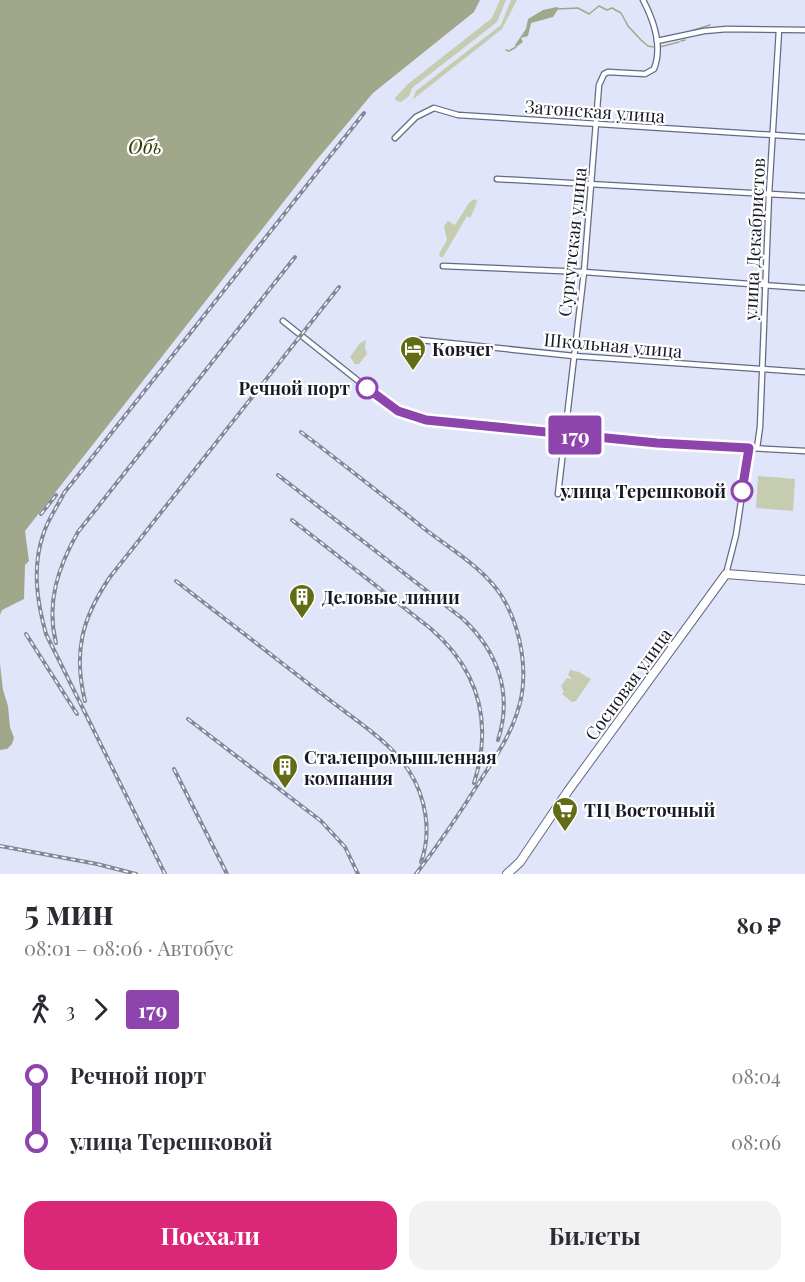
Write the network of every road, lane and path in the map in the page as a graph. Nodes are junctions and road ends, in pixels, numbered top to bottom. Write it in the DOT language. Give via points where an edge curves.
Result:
graph roads {
  1 [pos="643,0"];
  2 [pos="779,30"];
  3 [pos="805,30"];
  4 [pos="657,41"];
  5 [pos="596,124"];
  6 [pos="773,135"];
  7 [pos="805,137"];
  8 [pos="395,138"];
  9 [pos="497,178"];
  10 [pos="592,184"];
  11 [pos="769,194"];
  12 [pos="805,196"];
  13 [pos="443,266"];
  14 [pos="584,272"];
  15 [pos="765,285"];
  16 [pos="805,288"];
  17 [pos="283,321"];
  18 [pos="420,340"];
  19 [pos="574,356"];
  20 [pos="761,369"];
  21 [pos="805,372"];
  22 [pos="566,434"];
  23 [pos="749,448"];
  24 [pos="757,448"];
  25 [pos="805,451"];
  26 [pos="558,494"];
  27 [pos="726,574"];
  28 [pos="805,580"];
  29 [pos="507,874"];
  1 -- 4 [label="street"];
  2 -- 3 [label="street"];
  2 -- 4 [label="street" via="727,29"];
  2 -- 6 [label="street, улица Декабристов"];
  4 -- 5 [label="street, Сургутская улица" via="657,63 649,73 604,74 599,84"];
  5 -- 6 [label="street, Затонская улица"];
  5 -- 8 [label="street, Затонская улица" via="458,115 434,108 416,117"];
  5 -- 10 [label="street, Сургутская улица"];
  6 -- 7 [label="street, Затонская улица"];
  6 -- 11 [label="street, улица Декабристов"];
  9 -- 10 [label="street"];
  10 -- 11 [label="street"];
  10 -- 14 [label="street, Сургутская улица"];
  11 -- 12 [label="street"];
  11 -- 15 [label="street, улица Декабристов"];
  13 -- 14 [label="street"];
  14 -- 15 [label="street"];
  14 -- 19 [label="street, Сургутская улица"];
  15 -- 16 [label="street"];
  15 -- 20 [label="street, улица Декабристов"];
  17 -- 22 [label="street" via="404,414 426,420"];
  18 -- 19 [label="street, Школьная улица"];
  19 -- 20 [label="street, Школьная улица"];
  19 -- 22 [label="street, Сургутская улица"];
  20 -- 21 [label="street, Школьная улица"];
  20 -- 24 [label="street, улица Декабристов"];
  22 -- 23 [label="street"];
  22 -- 26 [label="street, Сургутская улица"];
  23 -- 24 [label="street"];
  23 -- 27 [label="street"];
  24 -- 25 [label="street"];
  27 -- 28 [label="main road"];
  27 -- 29 [label="main road, Сосновая улица" via="520,862"];
}
